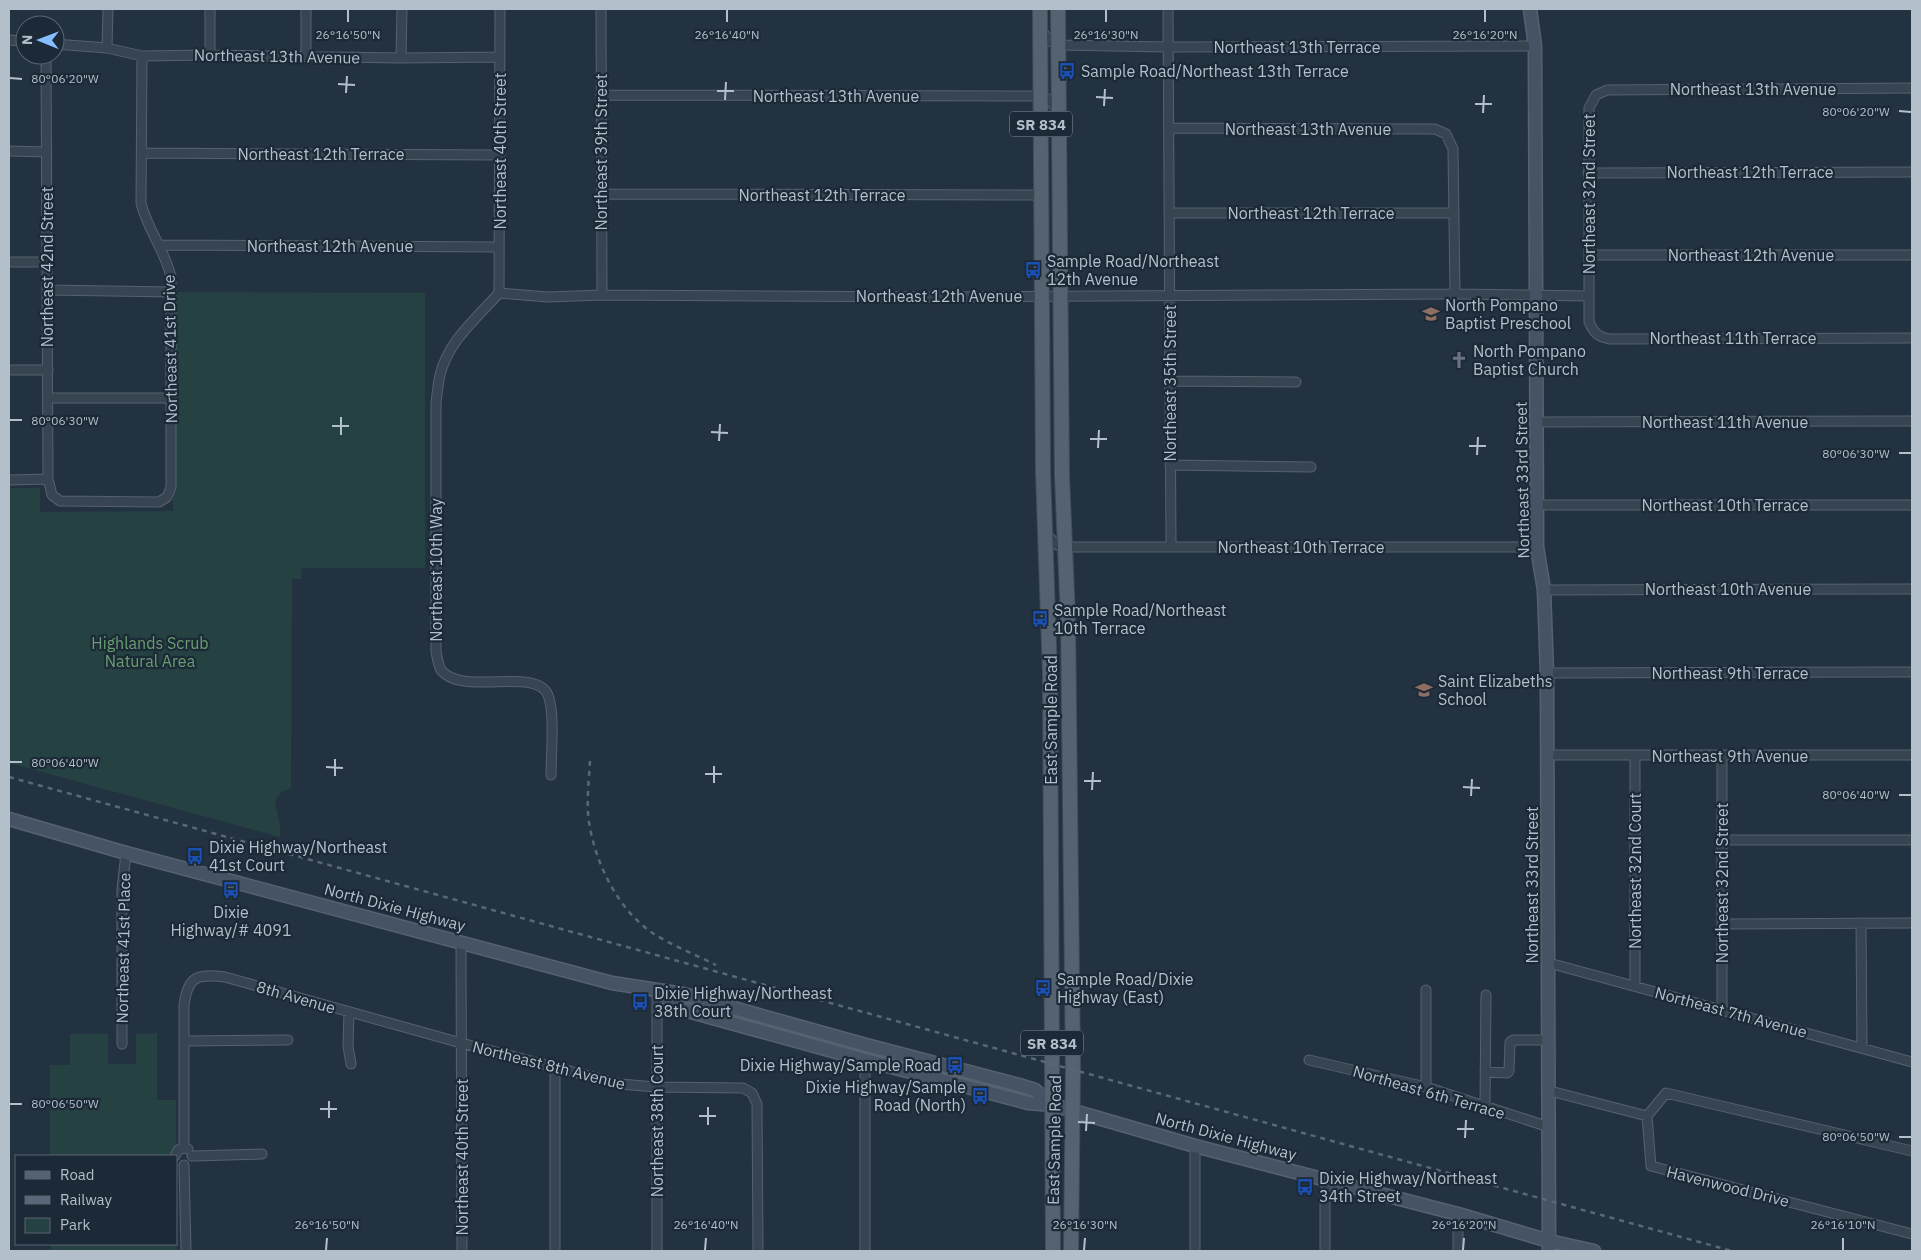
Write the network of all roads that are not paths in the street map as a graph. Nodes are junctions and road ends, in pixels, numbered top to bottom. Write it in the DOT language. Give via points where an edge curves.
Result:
graph roads {
  1 [pos="108,9"];
  2 [pos="210,9"];
  3 [pos="306,9"];
  4 [pos="402,9"];
  5 [pos="500,9"];
  6 [pos="601,9"];
  7 [pos="1040,9"];
  8 [pos="1058,9"];
  9 [pos="1168,9"];
  10 [pos="1530,9"];
  11 [pos="1040,29"];
  12 [pos="65,45"];
  13 [pos="1059,45"];
  14 [pos="1535,46"];
  15 [pos="1168,47"];
  16 [pos="107,48"];
  17 [pos="210,55"];
  18 [pos="142,56"];
  19 [pos="306,56"];
  20 [pos="500,57"];
  21 [pos="401,58"];
  22 [pos="46,65"];
  23 [pos="1912,88"];
  24 [pos="601,95"];
  25 [pos="1596,95"];
  26 [pos="1041,96"];
  27 [pos="1059,112"];
  28 [pos="1169,128"];
  29 [pos="9,151"];
  30 [pos="47,152"];
  31 [pos="142,153"];
  32 [pos="500,155"];
  33 [pos="1912,172"];
  34 [pos="1588,173"];
  35 [pos="602,194"];
  36 [pos="1041,195"];
  37 [pos="1169,213"];
  38 [pos="1454,213"];
  39 [pos="160,245"];
  40 [pos="499,247"];
  41 [pos="1912,254"];
  42 [pos="1589,255"];
  43 [pos="9,262"];
  44 [pos="48,262"];
  45 [pos="48,290"];
  46 [pos="171,292"];
  47 [pos="499,293"];
  48 [pos="1455,294"];
  49 [pos="602,295"];
  50 [pos="1042,296"];
  51 [pos="1060,296"];
  52 [pos="1536,296"];
  53 [pos="1589,296"];
  54 [pos="1170,297"];
  55 [pos="1912,338"];
  56 [pos="9,370"];
  57 [pos="48,370"];
  58 [pos="1170,381"];
  59 [pos="1296,382"];
  60 [pos="48,398"];
  61 [pos="171,398"];
  62 [pos="1912,421"];
  63 [pos="1537,422"];
  64 [pos="1170,465"];
  65 [pos="1311,467"];
  66 [pos="48,479"];
  67 [pos="9,480"];
  68 [pos="1537,505"];
  69 [pos="1912,505"];
  70 [pos="1044,532"];
  71 [pos="1537,546"];
  72 [pos="1064,547"];
  73 [pos="1170,547"];
  74 [pos="1046,557"];
  75 [pos="1066,573"];
  76 [pos="1912,589"];
  77 [pos="1544,590"];
  78 [pos="1547,672"];
  79 [pos="1912,672"];
  80 [pos="1547,755"];
  81 [pos="1912,755"];
  82 [pos="1635,756"];
  83 [pos="1722,756"];
  84 [pos="550,775"];
  85 [pos="9,819"];
  86 [pos="1051,835"];
  87 [pos="1722,840"];
  88 [pos="1912,840"];
  89 [pos="126,853"];
  90 [pos="1070,858"];
  91 [pos="1861,923"];
  92 [pos="1912,923"];
  93 [pos="1722,924"];
  94 [pos="461,942"];
  95 [pos="1549,963"];
  96 [pos="1635,986"];
  97 [pos="1426,990"];
  98 [pos="657,991"];
  99 [pos="1486,995"];
  100 [pos="1722,1010"];
  101 [pos="349,1012"];
  102 [pos="288,1040"];
  103 [pos="1549,1040"];
  104 [pos="184,1041"];
  105 [pos="461,1043"];
  106 [pos="122,1044"];
  107 [pos="1862,1048"];
  108 [pos="865,1060"];
  109 [pos="1309,1060"];
  110 [pos="1912,1062"];
  111 [pos="351,1064"];
  112 [pos="555,1068"];
  113 [pos="1486,1072"];
  114 [pos="656,1087"];
  115 [pos="1426,1088"];
  116 [pos="1550,1091"];
  117 [pos="1053,1105"];
  118 [pos="1485,1106"];
  119 [pos="1072,1111"];
  120 [pos="1646,1116"];
  121 [pos="1549,1127"];
  122 [pos="1195,1146"];
  123 [pos="184,1148"];
  124 [pos="1912,1151"];
  125 [pos="262,1154"];
  126 [pos="176,1155"];
  127 [pos="192,1156"];
  128 [pos="180,1163"];
  129 [pos="1327,1180"];
  130 [pos="1458,1214"];
  131 [pos="1912,1234"];
  132 [pos="1549,1246"];
  133 [pos="186,1251"];
  134 [pos="462,1251"];
  135 [pos="555,1251"];
  136 [pos="657,1251"];
  137 [pos="758,1251"];
  138 [pos="865,1251"];
  139 [pos="1053,1251"];
  140 [pos="1071,1251"];
  141 [pos="1195,1251"];
  142 [pos="1325,1251"];
  143 [pos="1458,1251"];
  144 [pos="1594,1251"];
  1 -- 16 [label="street"];
  2 -- 17 [label="street"];
  3 -- 19 [label="street"];
  4 -- 21 [label="street"];
  5 -- 20 [label="street, Northeast 40th Street"];
  6 -- 24 [label="street, Northeast 39th Street"];
  7 -- 11 [label="main road, East Sample Road / SR 834"];
  8 -- 13 [label="main road, East Sample Road / SR 834"];
  9 -- 15 [label="street, Northeast 35th Street"];
  10 -- 14 [label="main road, Northeast 33rd Street"];
  11 -- 13 [label="street" via="1049,41"];
  11 -- 26 [label="main road, East Sample Road / SR 834"];
  12 -- 16 [label="street, Northeast 13th Avenue"];
  13 -- 15 [label="street, Northeast 13th Terrace"];
  13 -- 27 [label="main road, East Sample Road / SR 834"];
  14 -- 15 [label="street, Northeast 13th Terrace"];
  14 -- 52 [label="main road, Northeast 33rd Street"];
  15 -- 28 [label="street, Northeast 35th Street"];
  16 -- 18 [label="street, Northeast 13th Avenue"];
  17 -- 18 [label="street, Northeast 13th Avenue"];
  17 -- 19 [label="street, Northeast 13th Avenue"];
  18 -- 31 [label="street, Northeast 41st Drive"];
  19 -- 21 [label="street, Northeast 13th Avenue"];
  20 -- 21 [label="street, Northeast 13th Avenue"];
  20 -- 32 [label="street, Northeast 40th Street"];
  22 -- 30 [label="street, Northeast 42nd Street"];
  23 -- 25 [label="street, Northeast 13th Avenue" via="1607,90"];
  24 -- 26 [label="street, Northeast 13th Avenue"];
  24 -- 35 [label="street, Northeast 39th Street"];
  25 -- 34 [label="street, Northeast 32nd Street" via="1588,108"];
  26 -- 27 [label="street" via="1051,101"];
  26 -- 36 [label="main road, East Sample Road / SR 834"];
  27 -- 51 [label="main road, East Sample Road / SR 834"];
  28 -- 37 [label="street, Northeast 35th Street"];
  28 -- 38 [label="street, Northeast 13th Avenue" via="1435,129 1446,134 1453,149"];
  29 -- 30 [label="street"];
  30 -- 44 [label="street, Northeast 42nd Street"];
  31 -- 32 [label="street, Northeast 12th Terrace"];
  31 -- 39 [label="street, Northeast 41st Drive" via="141,203 145,220"];
  32 -- 40 [label="street, Northeast 40th Street"];
  33 -- 34 [label="street, Northeast 12th Terrace"];
  34 -- 42 [label="street, Northeast 32nd Street"];
  35 -- 36 [label="street, Northeast 12th Terrace"];
  35 -- 49 [label="street, Northeast 39th Street"];
  36 -- 50 [label="main road, East Sample Road / SR 834"];
  37 -- 38 [label="street, Northeast 12th Terrace"];
  37 -- 54 [label="street, Northeast 35th Street"];
  38 -- 48 [label="street"];
  39 -- 40 [label="street, Northeast 12th Avenue"];
  39 -- 46 [label="street, Northeast 41st Drive" via="168,264"];
  40 -- 47 [label="street, Northeast 40th Street"];
  41 -- 42 [label="street, Northeast 12th Avenue"];
  42 -- 53 [label="street, Northeast 32nd Street"];
  43 -- 44 [label="street"];
  44 -- 45 [label="street, Northeast 42nd Street"];
  45 -- 46 [label="street"];
  45 -- 57 [label="street, Northeast 42nd Street"];
  46 -- 61 [label="street, Northeast 41st Drive"];
  47 -- 49 [label="street, Northeast 12th Avenue" via="548,297"];
  47 -- 84 [label="street, Northeast 10th Way" via="451,347 440,374 436,402 436,651 440,669 462,682 524,682 541,686 548,694 551,712"];
  48 -- 52 [label="street, Northeast 12th Avenue"];
  48 -- 54 [label="street, Northeast 12th Avenue"];
  49 -- 50 [label="street, Northeast 12th Avenue"];
  50 -- 51 [label="street, Northeast 12th Avenue"];
  50 -- 70 [label="main road, East Sample Road / SR 834"];
  51 -- 54 [label="street, Northeast 12th Avenue"];
  51 -- 72 [label="main road, East Sample Road / SR 834"];
  52 -- 53 [label="street, Northeast 12th Avenue"];
  52 -- 63 [label="main road, Northeast 33rd Street"];
  53 -- 55 [label="street, Northeast 11th Terrace" via="1589,322 1593,331 1610,339"];
  54 -- 58 [label="street, Northeast 35th Street"];
  56 -- 57 [label="street"];
  57 -- 60 [label="street, Northeast 42nd Street"];
  58 -- 59 [label="street"];
  58 -- 64 [label="street, Northeast 35th Street"];
  60 -- 61 [label="street"];
  60 -- 66 [label="street, Northeast 42nd Street"];
  61 -- 66 [label="street, Northeast 41st Drive" via="171,487 167,497 159,502 60,501 52,495"];
  62 -- 63 [label="street, Northeast 11th Avenue"];
  63 -- 68 [label="main road, Northeast 33rd Street"];
  64 -- 65 [label="street"];
  64 -- 73 [label="street, Northeast 35th Street"];
  66 -- 67 [label="street"];
  68 -- 69 [label="street, Northeast 10th Terrace"];
  68 -- 71 [label="main road, Northeast 33rd Street"];
  70 -- 72 [label="street" via="1057,545"];
  70 -- 74 [label="main road, East Sample Road / SR 834"];
  71 -- 73 [label="street, Northeast 10th Terrace"];
  71 -- 77 [label="main road, Northeast 33rd Street"];
  72 -- 73 [label="street, Northeast 10th Terrace"];
  72 -- 75 [label="main road, East Sample Road / SR 834"];
  74 -- 75 [label="main road"];
  74 -- 86 [label="main road, East Sample Road / SR 834" via="1050,630"];
  75 -- 90 [label="main road, East Sample Road / SR 834"];
  76 -- 77 [label="street, Northeast 10th Avenue"];
  77 -- 78 [label="main road, Northeast 33rd Street"];
  78 -- 79 [label="street, Northeast 9th Terrace"];
  78 -- 80 [label="main road, Northeast 33rd Street"];
  80 -- 82 [label="street, Northeast 9th Avenue"];
  80 -- 95 [label="main road, Northeast 33rd Street"];
  81 -- 83 [label="street, Northeast 9th Avenue"];
  82 -- 83 [label="street, Northeast 9th Avenue"];
  82 -- 96 [label="street, Northeast 32nd Court"];
  83 -- 87 [label="street, Northeast 32nd Street"];
  85 -- 89 [label="main road, North Dixie Highway"];
  86 -- 90 [label="main road" via="1059,850"];
  86 -- 117 [label="main road, East Sample Road / SR 834"];
  87 -- 88 [label="street"];
  87 -- 93 [label="street, Northeast 32nd Street"];
  89 -- 94 [label="main road, North Dixie Highway"];
  89 -- 106 [label="street, Northeast 41st Place" via="122,889"];
  90 -- 119 [label="main road, East Sample Road / SR 834"];
  91 -- 92 [label="street"];
  91 -- 93 [label="street"];
  91 -- 107 [label="street"];
  93 -- 100 [label="street, Northeast 32nd Street"];
  94 -- 98 [label="main road, North Dixie Highway" via="612,983"];
  94 -- 105 [label="street, Northeast 40th Street"];
  95 -- 96 [label="street, Northeast 7th Avenue"];
  95 -- 103 [label="main road, Northeast 33rd Street"];
  96 -- 100 [label="street, Northeast 7th Avenue"];
  97 -- 115 [label="street"];
  98 -- 108 [label="main road, North Dixie Highway" via="684,1010"];
  98 -- 114 [label="street, Northeast 38th Court"];
  98 -- 117 [label="main road, North Dixie Highway" via="683,994 1019,1085 1035,1090"];
  99 -- 113 [label="street"];
  100 -- 107 [label="street, Northeast 7th Avenue"];
  101 -- 104 [label="street, 8th Avenue" via="204,975 193,980 186,992"];
  101 -- 105 [label="street, Northeast 8th Avenue"];
  101 -- 111 [label="street, 8th Avenue"];
  102 -- 104 [label="street"];
  103 -- 113 [label="street" via="1513,1040 1510,1042 1509,1071"];
  103 -- 116 [label="main road, Northeast 33rd Street"];
  104 -- 123 [label="street"];
  105 -- 112 [label="street, Northeast 8th Avenue"];
  105 -- 134 [label="street, Northeast 40th Street"];
  107 -- 110 [label="street, Northeast 7th Avenue"];
  108 -- 117 [label="main road, North Dixie Highway" via="1028,1103"];
  108 -- 138 [label="street"];
  109 -- 115 [label="street, Northeast 6th Terrace"];
  112 -- 114 [label="street, Northeast 8th Avenue" via="620,1084"];
  112 -- 135 [label="street"];
  113 -- 118 [label="street"];
  114 -- 136 [label="street, Northeast 38th Court"];
  114 -- 137 [label="street, Northeast 8th Avenue" via="742,1088 752,1093 757,1104"];
  115 -- 118 [label="street, Northeast 6th Terrace"];
  116 -- 120 [label="street"];
  116 -- 121 [label="main road, Northeast 33rd Street"];
  117 -- 119 [label="main road, North Dixie Highway"];
  117 -- 139 [label="main road, East Sample Road / SR 834"];
  118 -- 121 [label="street, Northeast 6th Terrace"];
  119 -- 122 [label="main road, North Dixie Highway"];
  119 -- 140 [label="main road, East Sample Road / SR 834"];
  120 -- 124 [label="street" via="1666,1093"];
  120 -- 131 [label="street, Havenwood Drive" via="1651,1166"];
  121 -- 132 [label="main road, Northeast 33rd Street"];
  122 -- 129 [label="main road, North Dixie Highway"];
  122 -- 141 [label="street"];
  123 -- 126 [label="street"];
  123 -- 127 [label="street"];
  125 -- 127 [label="street"];
  127 -- 128 [label="street" via="190,1162"];
  128 -- 133 [label="street"];
  129 -- 130 [label="main road, North Dixie Highway"];
  129 -- 142 [label="street"];
  130 -- 132 [label="main road, North Dixie Highway"];
  130 -- 143 [label="street"];
  132 -- 144 [label="main road, North Dixie Highway"];
}
